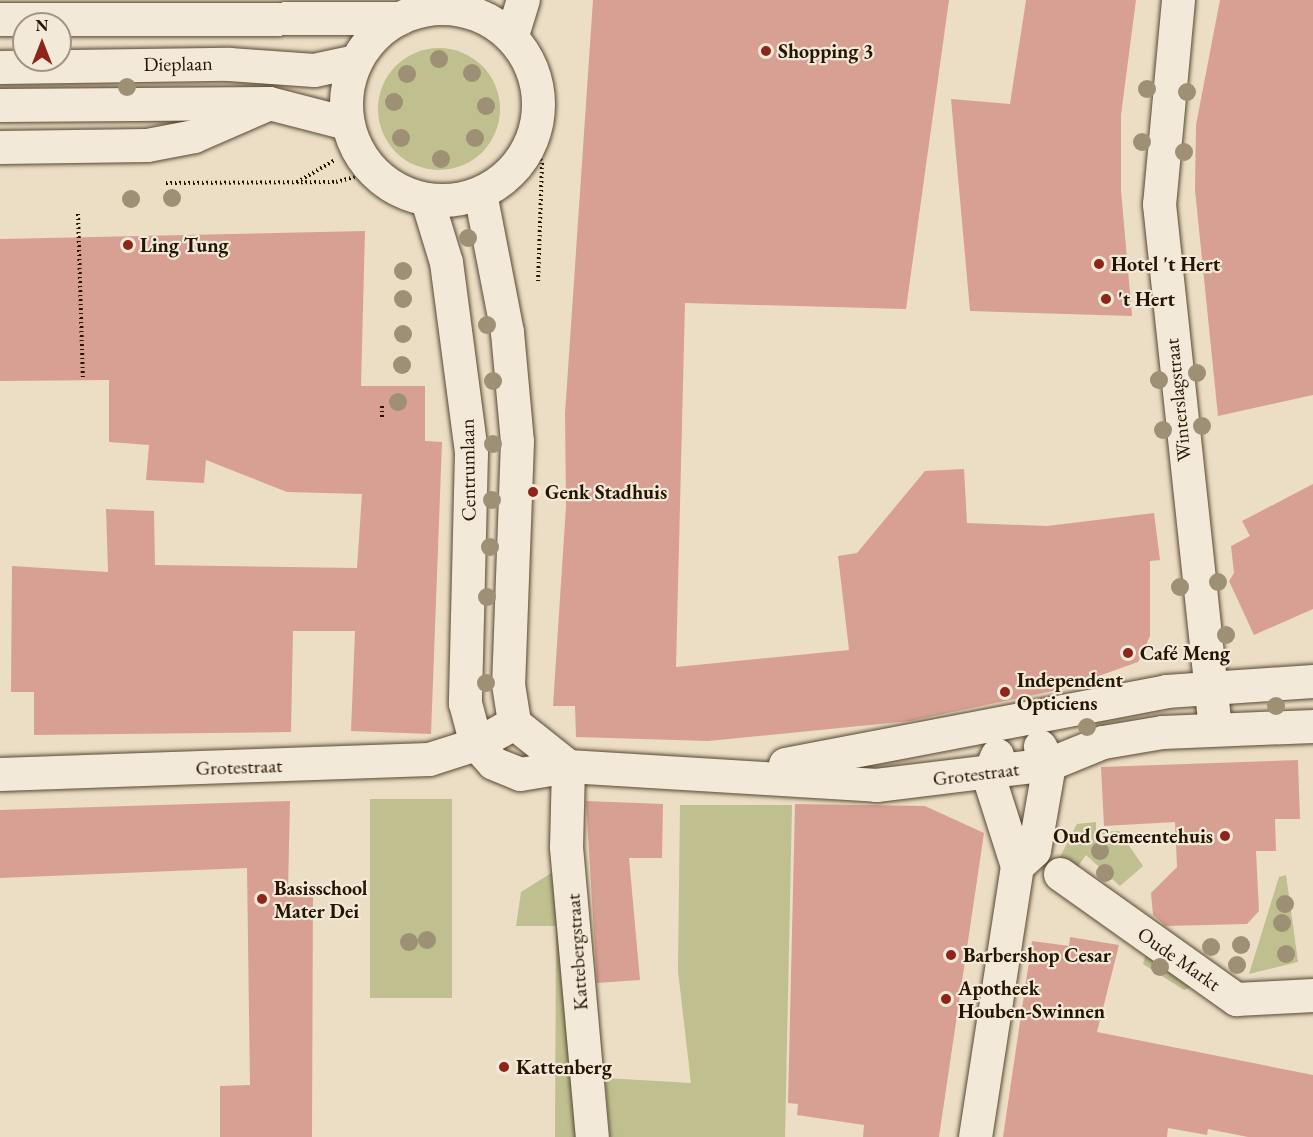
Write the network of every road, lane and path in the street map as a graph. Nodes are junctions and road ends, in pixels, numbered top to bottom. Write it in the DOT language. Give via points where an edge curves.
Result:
graph roads {
  1 [pos="524,0"];
  2 [pos="1178,0"];
  3 [pos="399,18"];
  4 [pos="0,19"];
  5 [pos="512,35"];
  6 [pos="356,61"];
  7 [pos="0,67"];
  8 [pos="269,103"];
  9 [pos="0,105"];
  10 [pos="348,128"];
  11 [pos="531,139"];
  12 [pos="0,147"];
  13 [pos="373,172"];
  14 [pos="159,183"];
  15 [pos="295,183"];
  16 [pos="480,193"];
  17 [pos="427,200"];
  18 [pos="78,214"];
  19 [pos="538,292"];
  20 [pos="83,380"];
  21 [pos="382,406"];
  22 [pos="382,420"];
  23 [pos="1313,681"];
  24 [pos="1211,687"];
  25 [pos="514,723"];
  26 [pos="1018,723"];
  27 [pos="1313,726"];
  28 [pos="1215,729"];
  29 [pos="476,744"];
  30 [pos="1049,764"];
  31 [pos="568,766"];
  32 [pos="732,772"];
  33 [pos="0,774"];
  34 [pos="988,775"];
  35 [pos="1017,866"];
  36 [pos="1060,874"];
  37 [pos="1313,995"];
  38 [pos="592,1137"];
  39 [pos="975,1137"];
  1 -- 5 [label="main road"];
  2 -- 24 [label="main road, Winterslagstraat" via="1159,204"];
  3 -- 4 [label="main road"];
  3 -- 5 [label="main road" via="430,9 462,9"];
  3 -- 6 [label="main road" via="381,28"];
  5 -- 11 [label="main road" via="537,86"];
  6 -- 7 [label="main road, Dieplaan" via="314,70 229,64"];
  6 -- 10 [label="main road" via="347,88"];
  8 -- 9 [label="main road, Dieplaan"];
  8 -- 10 [label="main road, Dieplaan"];
  8 -- 12 [label="main road" via="194,136 147,145"];
  10 -- 13 [label="main road"];
  10 -- 15 [label="path" via="335,160"];
  11 -- 16 [label="main road" via="511,172"];
  11 -- 19 [label="path" via="542,163"];
  13 -- 15 [label="path" via="336,182"];
  13 -- 17 [label="main road" via="407,194"];
  14 -- 15 [label="path"];
  16 -- 17 [label="main road"];
  16 -- 25 [label="main road" via="507,332 517,441 508,684"];
  17 -- 29 [label="main road, Centrumlaan" via="446,262 470,441 465,704"];
  18 -- 20 [label="path"];
  21 -- 22 [label="path"];
  23 -- 24 [label="main road, Grotestraat"];
  24 -- 26 [label="main road, Grotestraat"];
  24 -- 28 [label="main road, Winterslagstraat"];
  25 -- 29 [label="main road, Grotestraat"];
  25 -- 31 [label="main road"];
  26 -- 30 [label="main road"];
  26 -- 32 [label="main road, Grotestraat"];
  26 -- 34 [label="main road"];
  27 -- 28 [label="main road, Grotestraat"];
  28 -- 30 [label="main road, Grotestraat" via="1103,742"];
  29 -- 31 [label="main road, Grotestraat" via="493,763 520,774"];
  29 -- 33 [label="main road, Grotestraat" via="429,759"];
  30 -- 34 [label="main road, Grotestraat"];
  30 -- 35 [label="main road" via="1034,850"];
  31 -- 32 [label="main road, Grotestraat"];
  31 -- 38 [label="main road, Kattebergstraat" via="566,847"];
  32 -- 34 [label="main road, Grotestraat" via="876,785"];
  34 -- 35 [label="main road"];
  35 -- 39 [label="main road"];
  36 -- 37 [label="main road, Oude Markt" via="1236,999"];
}
